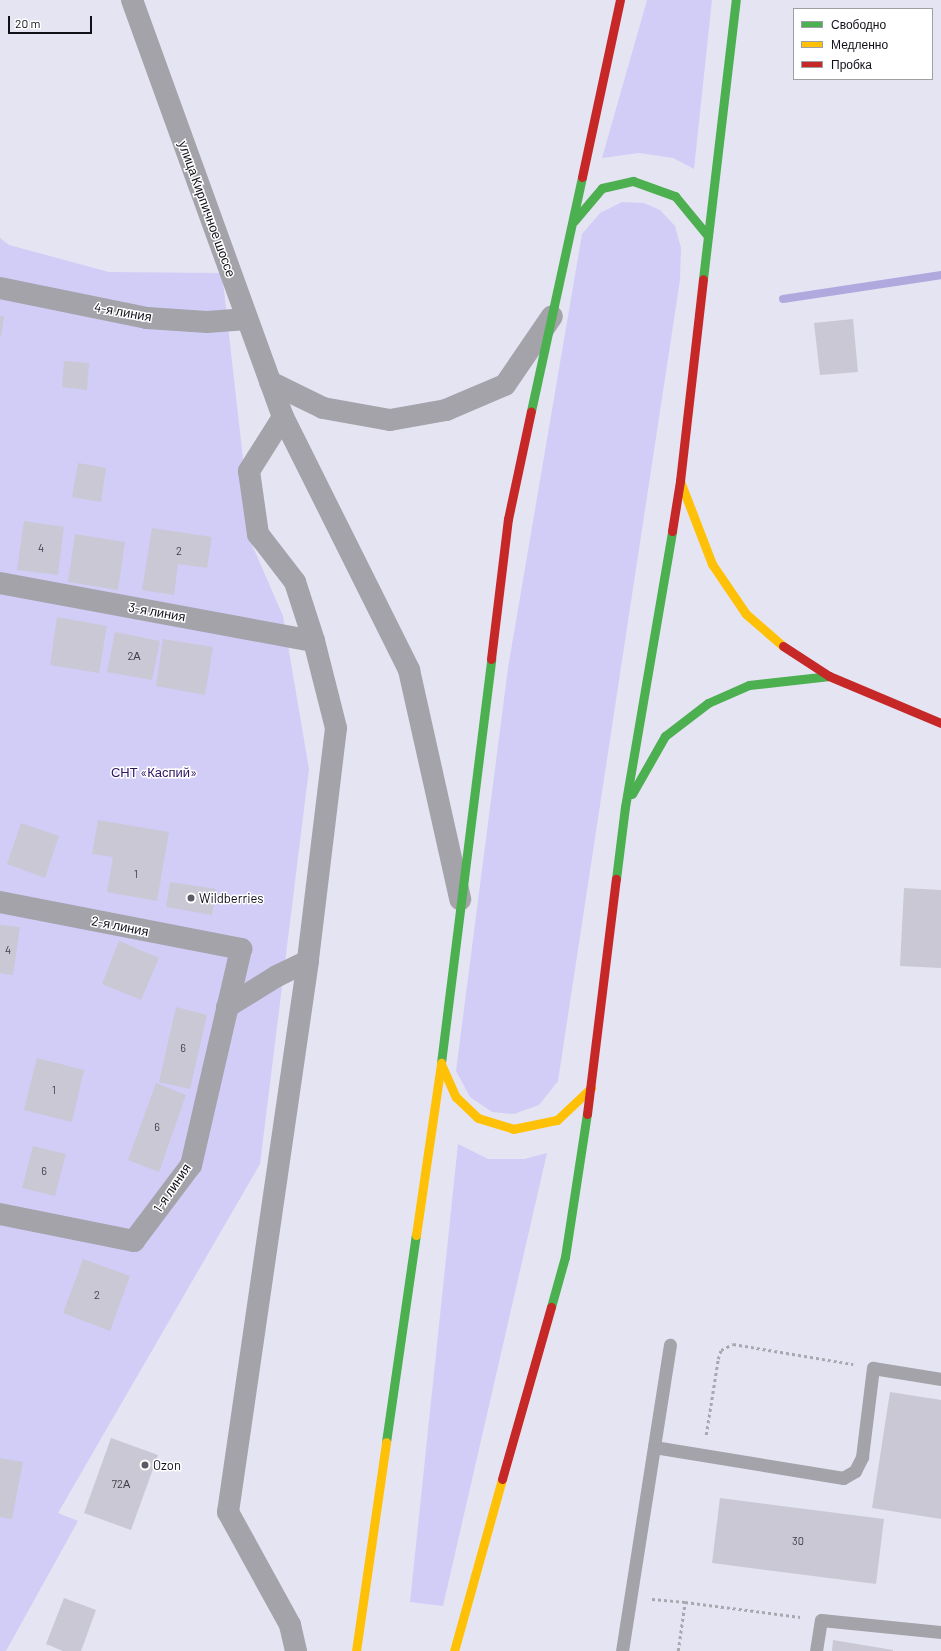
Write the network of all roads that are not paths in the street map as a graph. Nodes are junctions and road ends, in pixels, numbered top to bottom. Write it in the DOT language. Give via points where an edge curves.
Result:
graph roads {
  1 [pos="132,0"];
  2 [pos="620,0"];
  3 [pos="736,0"];
  4 [pos="572,224"];
  5 [pos="708,236"];
  6 [pos="0,288"];
  7 [pos="552,316"];
  8 [pos="247,319"];
  9 [pos="270,382"];
  10 [pos="283,417"];
  11 [pos="680,481"];
  12 [pos="0,583"];
  13 [pos="314,641"];
  14 [pos="830,676"];
  15 [pos="941,723"];
  16 [pos="624,807"];
  17 [pos="0,902"];
  18 [pos="461,903"];
  19 [pos="241,948"];
  20 [pos="308,961"];
  21 [pos="227,1007"];
  22 [pos="441,1064"];
  23 [pos="591,1088"];
  24 [pos="0,1214"];
  25 [pos="670,1345"];
  26 [pos="941,1379"];
  27 [pos="654,1447"];
  28 [pos="941,1632"];
  29 [pos="296,1651"];
  30 [pos="356,1651"];
  31 [pos="454,1651"];
  32 [pos="622,1651"];
  33 [pos="816,1651"];
  1 -- 8 [label="street, улица Кирпичное шоссе"];
  2 -- 4 [label="main road"];
  3 -- 5 [label="main road"];
  4 -- 5 [label="main road" via="602,188 632,181 675,196"];
  4 -- 7 [label="main road"];
  5 -- 11 [label="main road"];
  6 -- 8 [label="street, 4-я линия" via="147,318 207,322"];
  7 -- 9 [label="street" via="504,385 446,410 390,420 323,408"];
  7 -- 18 [label="main road" via="508,518"];
  8 -- 9 [label="street, улица Кирпичное шоссе"];
  9 -- 10 [label="street, улица Кирпичное шоссе"];
  10 -- 13 [label="street" via="249,470 258,534 295,582"];
  10 -- 18 [label="street, улица Кирпичное шоссе" via="409,670"];
  11 -- 14 [label="main road" via="712,564 746,614 784,647"];
  11 -- 16 [label="main road"];
  12 -- 13 [label="street, 3-я линия"];
  13 -- 20 [label="street" via="336,728"];
  14 -- 15 [label="main road"];
  14 -- 16 [label="main road" via="749,685 708,703 665,736"];
  16 -- 23 [label="main road"];
  17 -- 19 [label="street, 2-я линия"];
  18 -- 22 [label="main road"];
  19 -- 21 [label="street, 1-я линия"];
  20 -- 21 [label="street" via="277,976"];
  20 -- 29 [label="street" via="228,1512 290,1625"];
  21 -- 24 [label="street, 1-я линия" via="190,1165 134,1242"];
  22 -- 23 [label="main road" via="456,1097 478,1118 513,1129 557,1120"];
  22 -- 30 [label="main road"];
  23 -- 31 [label="main road" via="565,1257"];
  25 -- 27 [label="lane"];
  26 -- 27 [label="lane" via="873,1368 862,1458 855,1472 843,1478"];
  27 -- 32 [label="lane"];
  28 -- 33 [label="lane" via="821,1620"];
}
